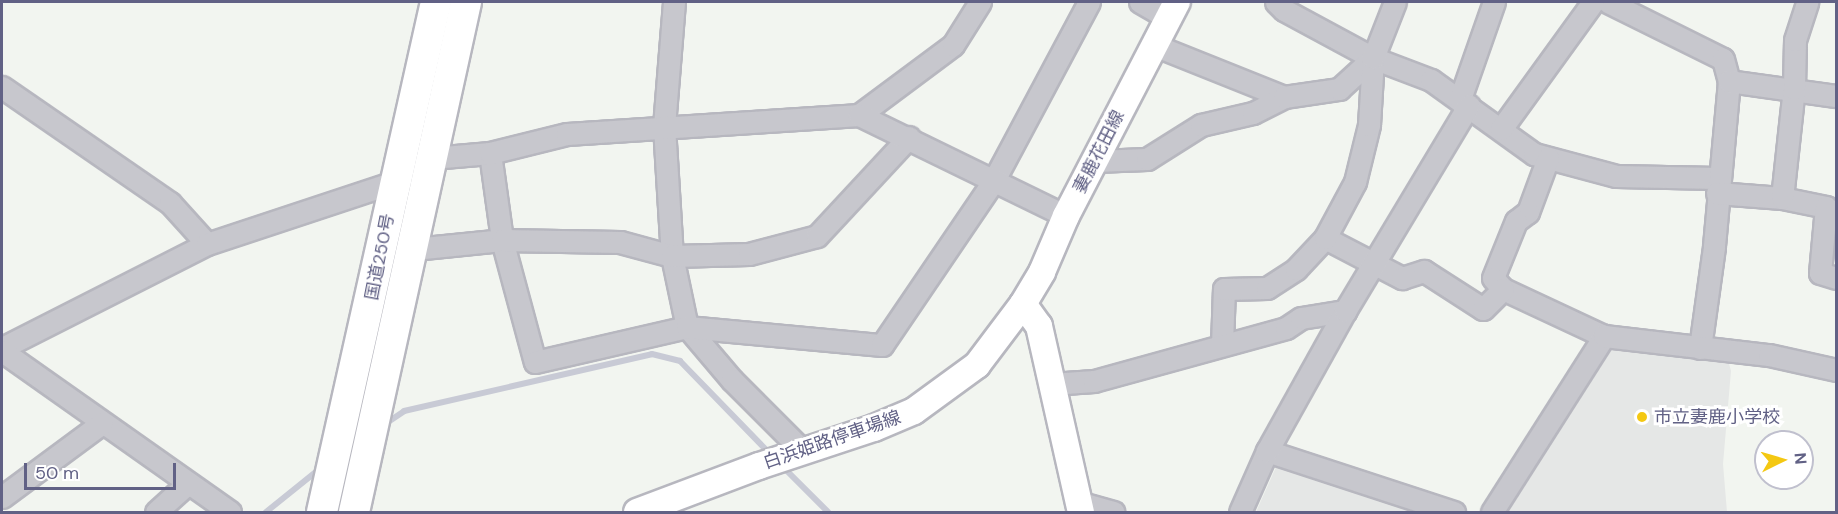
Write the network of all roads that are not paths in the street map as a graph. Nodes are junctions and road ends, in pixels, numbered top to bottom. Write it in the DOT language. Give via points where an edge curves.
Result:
graph roads {
  1 [pos="436,2"];
  2 [pos="466,2"];
  3 [pos="674,2"];
  4 [pos="980,2"];
  5 [pos="1089,2"];
  6 [pos="1140,2"];
  7 [pos="1276,2"];
  8 [pos="1395,2"];
  9 [pos="1494,2"];
  10 [pos="1593,2"];
  11 [pos="1608,2"];
  12 [pos="1807,2"];
  13 [pos="1173,10"];
  14 [pos="1154,45"];
  15 [pos="1373,58"];
  16 [pos="1729,81"];
  17 [pos="2,87"];
  18 [pos="1794,88"];
  19 [pos="1836,96"];
  20 [pos="1284,97"];
  21 [pos="1465,102"];
  22 [pos="859,115"];
  23 [pos="663,126"];
  24 [pos="1501,129"];
  25 [pos="909,137"];
  26 [pos="490,153"];
  27 [pos="432,158"];
  28 [pos="1548,158"];
  29 [pos="1095,161"];
  30 [pos="994,180"];
  31 [pos="395,182"];
  32 [pos="1718,185"];
  33 [pos="1782,198"];
  34 [pos="1066,216"];
  35 [pos="1325,238"];
  36 [pos="501,240"];
  37 [pos="207,244"];
  38 [pos="414,249"];
  39 [pos="672,256"];
  40 [pos="1374,263"];
  41 [pos="1836,278"];
  42 [pos="1503,289"];
  43 [pos="1023,304"];
  44 [pos="1345,311"];
  45 [pos="687,327"];
  46 [pos="1604,336"];
  47 [pos="1222,345"];
  48 [pos="1700,348"];
  49 [pos="2,349"];
  50 [pos="1835,364"];
  51 [pos="1050,384"];
  52 [pos="102,423"];
  53 [pos="1267,451"];
  54 [pos="796,453"];
  55 [pos="187,484"];
  56 [pos="2,497"];
  57 [pos="1079,507"];
  58 [pos="156,513"];
  59 [pos="230,513"];
  60 [pos="322,513"];
  61 [pos="354,513"];
  62 [pos="637,513"];
  63 [pos="1114,513"];
  64 [pos="1240,513"];
  65 [pos="1454,513"];
  66 [pos="1492,513"];
  1 -- 31 [label="highway, 国道250号"];
  2 -- 27 [label="highway, 国道250号"];
  3 -- 23 [label="street"];
  4 -- 22 [label="street" via="953,45"];
  5 -- 30 [label="street"];
  6 -- 13 [label="street"];
  7 -- 15 [label="street"];
  8 -- 15 [label="street"];
  9 -- 21 [label="street"];
  10 -- 24 [label="street"];
  11 -- 16 [label="street" via="1723,60"];
  12 -- 18 [label="street" via="1795,40"];
  13 -- 14 [label="main road, 妻鹿花田線"];
  14 -- 20 [label="street"];
  14 -- 29 [label="main road, 妻鹿花田線"];
  15 -- 20 [label="street" via="1338,89"];
  15 -- 21 [label="street" via="1431,80"];
  15 -- 35 [label="street" via="1369,124 1355,182"];
  16 -- 18 [label="street"];
  16 -- 32 [label="street"];
  17 -- 37 [label="street" via="170,203"];
  18 -- 19 [label="street"];
  18 -- 33 [label="street"];
  20 -- 29 [label="street" via="1253,113 1201,125 1147,159"];
  21 -- 24 [label="street"];
  21 -- 40 [label="street"];
  22 -- 23 [label="street"];
  22 -- 25 [label="street"];
  23 -- 26 [label="street" via="567,134"];
  23 -- 39 [label="street"];
  24 -- 28 [label="street" via="1534,154"];
  25 -- 30 [label="street"];
  25 -- 39 [label="street" via="817,236 748,254"];
  26 -- 27 [label="street"];
  26 -- 36 [label="street"];
  27 -- 31 [label="street"];
  27 -- 38 [label="highway, 国道250号"];
  28 -- 32 [label="street" via="1616,176"];
  28 -- 42 [label="street" via="1528,212 1516,221 1492,278"];
  29 -- 34 [label="main road, 妻鹿花田線"];
  30 -- 34 [label="street"];
  30 -- 45 [label="street" via="882,345"];
  31 -- 37 [label="street"];
  31 -- 60 [label="highway, 国道250号"];
  32 -- 33 [label="street"];
  32 -- 48 [label="street"];
  33 -- 41 [label="street" via="1826,207 1820,273"];
  34 -- 43 [label="main road, 妻鹿花田線"];
  35 -- 40 [label="street"];
  35 -- 47 [label="street" via="1296,269 1267,288 1224,289"];
  36 -- 38 [label="street"];
  36 -- 39 [label="street" via="620,242"];
  36 -- 45 [label="street" via="535,362"];
  37 -- 49 [label="street"];
  38 -- 61 [label="highway, 国道250号"];
  39 -- 45 [label="street"];
  40 -- 42 [label="street" via="1402,278 1424,271 1483,309"];
  40 -- 44 [label="street"];
  42 -- 46 [label="street"];
  43 -- 51 [label="main road" via="1040,326"];
  43 -- 54 [label="main road, 白浜姫路停車場線" via="977,365 947,390 914,411 874,428"];
  44 -- 47 [label="street" via="1301,318 1286,328"];
  44 -- 53 [label="street"];
  45 -- 54 [label="street"];
  46 -- 48 [label="street"];
  46 -- 66 [label="street"];
  47 -- 51 [label="street" via="1094,381"];
  48 -- 50 [label="street"];
  49 -- 52 [label="street"];
  51 -- 57 [label="main road"];
  52 -- 55 [label="street"];
  52 -- 56 [label="street"];
  53 -- 64 [label="street"];
  53 -- 65 [label="street"];
  54 -- 62 [label="main road, 白浜姫路停車場線"];
  55 -- 58 [label="street"];
  55 -- 59 [label="street"];
  57 -- 63 [label="street"];
}
